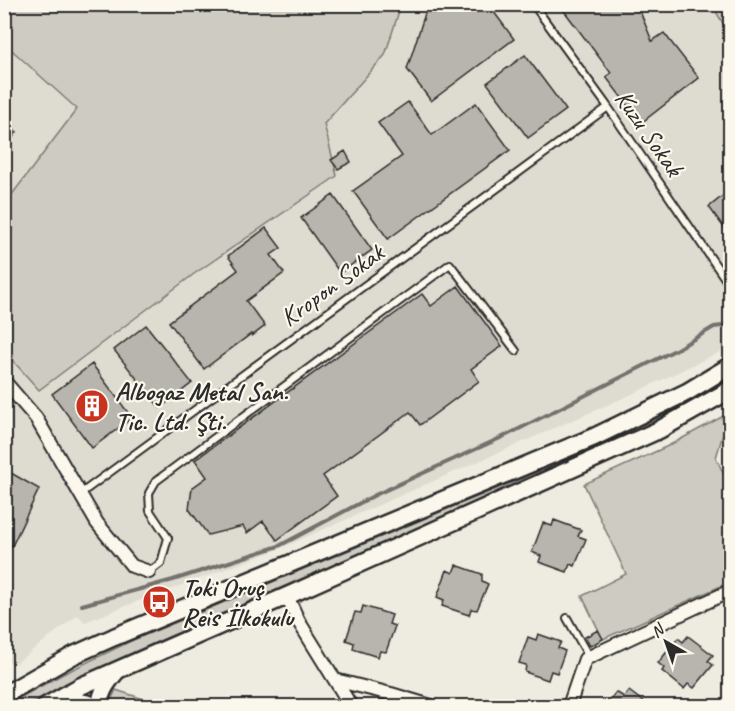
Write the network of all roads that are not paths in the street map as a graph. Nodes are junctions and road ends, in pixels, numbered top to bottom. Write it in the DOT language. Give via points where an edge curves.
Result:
graph roads {
  1 [pos="534,4"];
  2 [pos="608,107"];
  3 [pos="730,286"];
  4 [pos="516,351"];
  5 [pos="730,366"];
  6 [pos="4,381"];
  7 [pos="730,390"];
  8 [pos="80,494"];
  9 [pos="149,572"];
  10 [pos="730,591"];
  11 [pos="287,596"];
  12 [pos="567,618"];
  13 [pos="589,657"];
  14 [pos="118,670"];
  15 [pos="335,680"];
  16 [pos="4,695"];
  17 [pos="53,702"];
  18 [pos="93,706"];
  19 [pos="100,706"];
  20 [pos="351,706"];
  21 [pos="431,706"];
  22 [pos="570,706"];
  1 -- 2 [label="lane, Kuzu Sokak"];
  2 -- 3 [label="lane, Kuzu Sokak"];
  2 -- 8 [label="lane, Kropon Sokak"];
  4 -- 9 [label="lane" via="450,264 156,481 149,493 150,511 168,538 160,563"];
  5 -- 16 [label="main road" via="623,423 114,637"];
  6 -- 8 [label="street" via="36,418"];
  7 -- 11 [label="main road" via="659,430"];
  8 -- 9 [label="street" via="97,523 132,566"];
  10 -- 13 [label="street"];
  11 -- 14 [label="main road"];
  11 -- 15 [label="street"];
  12 -- 13 [label="lane"];
  13 -- 22 [label="street" via="585,659"];
  14 -- 17 [label="main road"];
  14 -- 19 [label="street" via="107,683"];
  15 -- 20 [label="street"];
  15 -- 21 [label="street"];
  17 -- 18 [label="street"];
}
